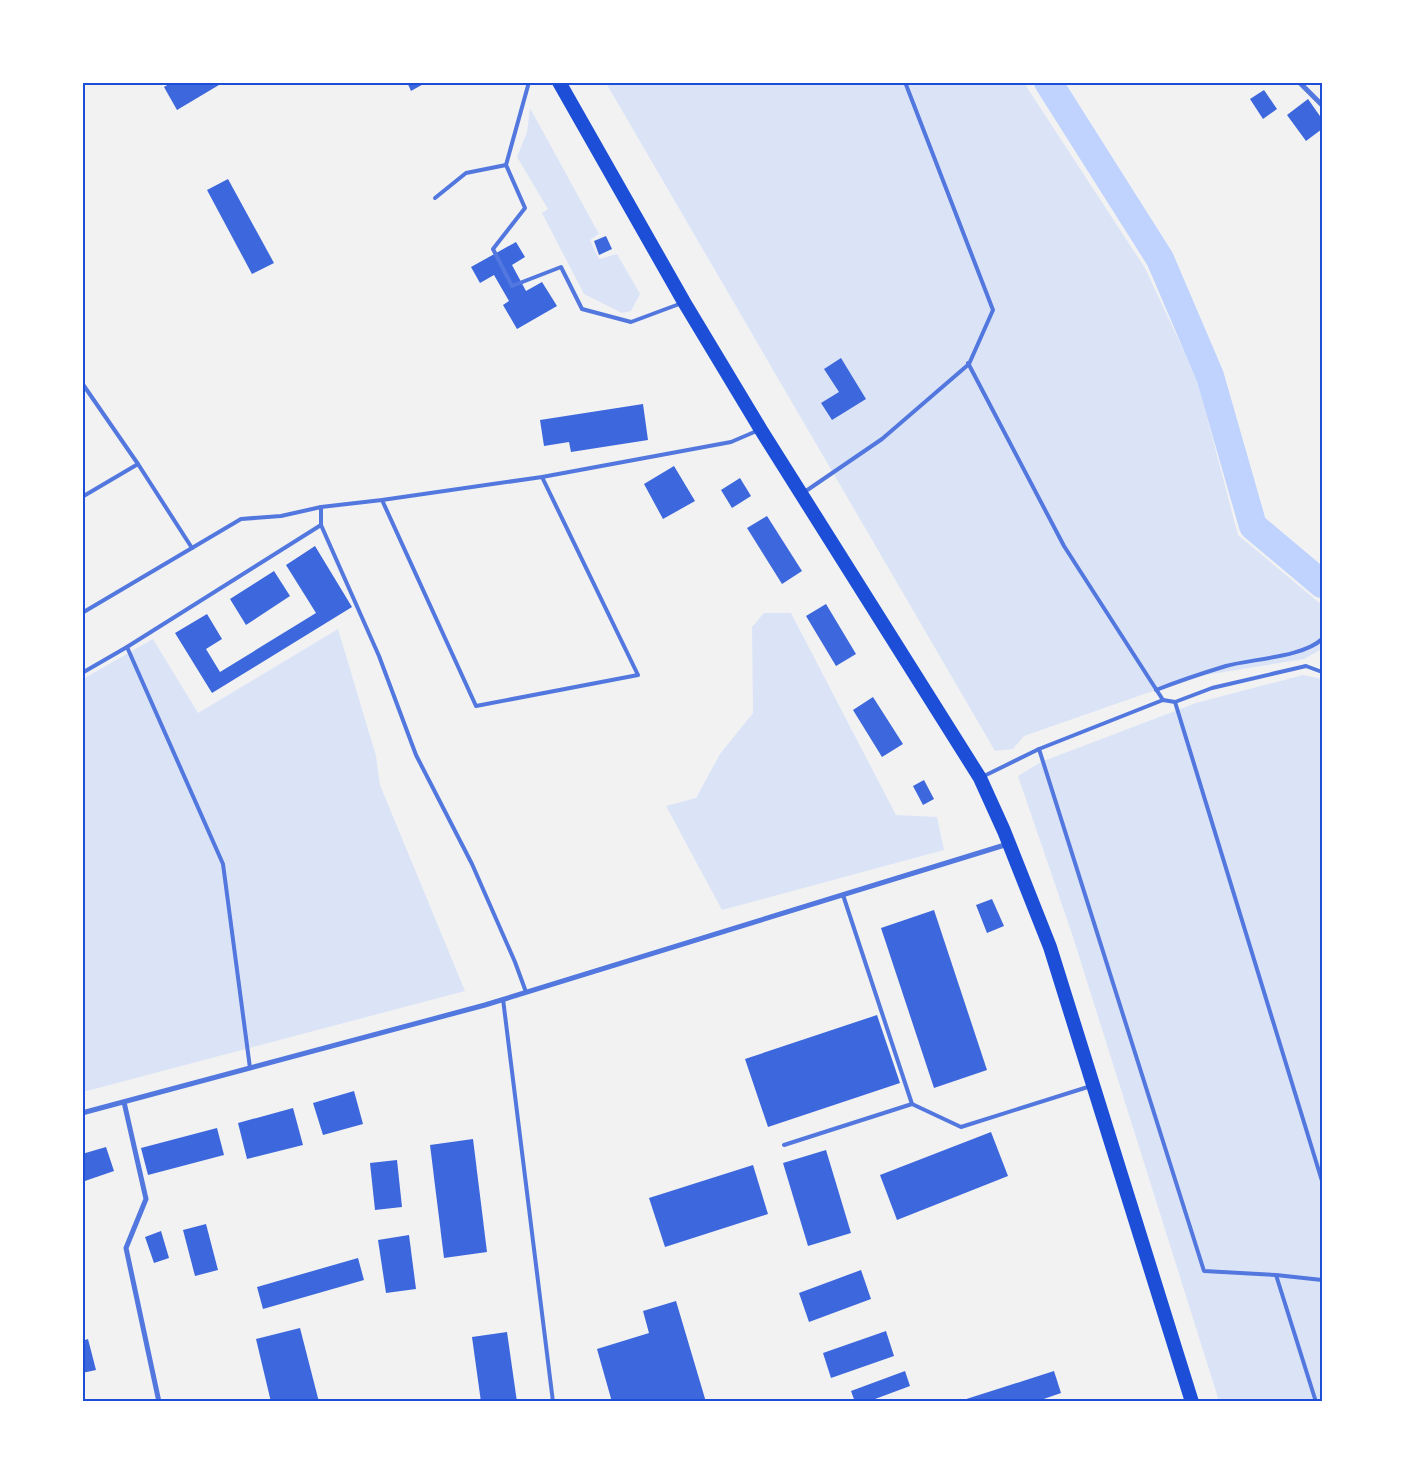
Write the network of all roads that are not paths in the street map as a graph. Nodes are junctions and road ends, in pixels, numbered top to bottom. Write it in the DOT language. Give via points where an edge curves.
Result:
graph roads {
  1 [pos="529,82"];
  2 [pos="559,82"];
  3 [pos="905,82"];
  4 [pos="1299,82"];
  5 [pos="1322,104"];
  6 [pos="506,165"];
  7 [pos="435,198"];
  8 [pos="684,302"];
  9 [pos="968,363"];
  10 [pos="82,382"];
  11 [pos="761,430"];
  12 [pos="138,464"];
  13 [pos="542,477"];
  14 [pos="801,494"];
  15 [pos="82,497"];
  16 [pos="382,500"];
  17 [pos="321,506"];
  18 [pos="320,525"];
  19 [pos="192,548"];
  20 [pos="82,613"];
  21 [pos="1322,639"];
  22 [pos="127,647"];
  23 [pos="1322,672"];
  24 [pos="82,673"];
  25 [pos="1156,690"];
  26 [pos="1163,700"];
  27 [pos="1175,702"];
  28 [pos="1040,750"];
  29 [pos="980,778"];
  30 [pos="1009,843"];
  31 [pos="843,895"];
  32 [pos="526,992"];
  33 [pos="503,999"];
  34 [pos="250,1068"];
  35 [pos="1094,1085"];
  36 [pos="124,1102"];
  37 [pos="912,1104"];
  38 [pos="82,1113"];
  39 [pos="784,1145"];
  40 [pos="1322,1181"];
  41 [pos="1276,1275"];
  42 [pos="1322,1280"];
  43 [pos="159,1402"];
  44 [pos="553,1402"];
  45 [pos="1192,1402"];
  46 [pos="1316,1402"];
  1 -- 6 [label="lane"];
  2 -- 8 [label="highway"];
  3 -- 9 [label="lane" via="993,310"];
  4 -- 5 [label="street"];
  6 -- 7 [label="lane" via="466,173"];
  6 -- 8 [label="lane" via="525,208 493,249 512,286 561,267 582,309 631,322"];
  8 -- 11 [label="highway"];
  9 -- 14 [label="lane" via="882,438"];
  9 -- 25 [label="lane" via="1064,546"];
  10 -- 12 [label="lane"];
  11 -- 13 [label="lane" via="731,442"];
  11 -- 14 [label="highway"];
  12 -- 15 [label="lane"];
  12 -- 19 [label="lane"];
  13 -- 16 [label="lane"];
  13 -- 16 [label="lane" via="638,675 476,706"];
  14 -- 29 [label="highway"];
  16 -- 17 [label="lane"];
  17 -- 18 [label="lane"];
  17 -- 19 [label="lane" via="281,516 241,518"];
  18 -- 22 [label="lane"];
  18 -- 32 [label="lane" via="379,656 416,755 472,864"];
  19 -- 20 [label="lane"];
  21 -- 25 [label="lane" via="1287,654 1227,666"];
  22 -- 24 [label="lane"];
  22 -- 34 [label="lane" via="223,864"];
  23 -- 27 [label="lane" via="1306,666 1212,688"];
  25 -- 26 [label="lane"];
  26 -- 27 [label="lane"];
  26 -- 28 [label="lane"];
  27 -- 40 [label="lane"];
  28 -- 29 [label="lane"];
  28 -- 41 [label="lane" via="1204,1271"];
  29 -- 30 [label="highway"];
  30 -- 31 [label="street"];
  30 -- 35 [label="highway" via="1050,947"];
  31 -- 32 [label="street"];
  31 -- 37 [label="lane"];
  32 -- 33 [label="street"];
  33 -- 34 [label="street"];
  33 -- 44 [label="lane"];
  34 -- 36 [label="street"];
  35 -- 37 [label="lane" via="961,1127"];
  35 -- 45 [label="highway"];
  36 -- 38 [label="street"];
  36 -- 43 [label="street" via="146,1199 126,1248"];
  37 -- 39 [label="lane"];
  41 -- 42 [label="lane"];
  41 -- 46 [label="lane"];
}
